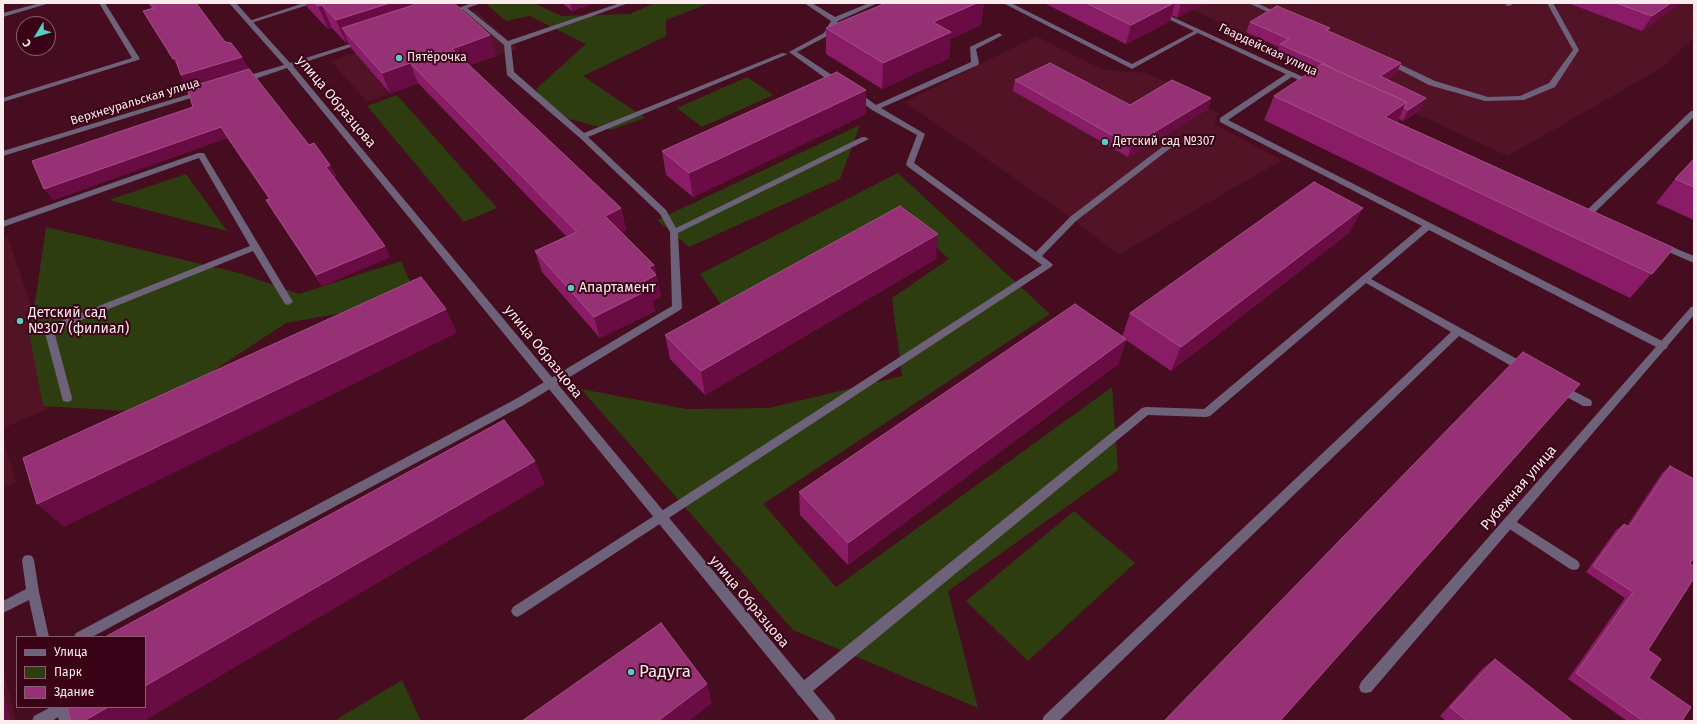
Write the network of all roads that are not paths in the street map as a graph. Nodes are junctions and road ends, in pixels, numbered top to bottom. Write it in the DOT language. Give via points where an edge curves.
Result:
graph roads {
  1 [pos="47,3"];
  2 [pos="102,3"];
  3 [pos="232,3"];
  4 [pos="311,3"];
  5 [pos="479,3"];
  6 [pos="626,3"];
  7 [pos="806,3"];
  8 [pos="875,3"];
  9 [pos="1006,3"];
  10 [pos="1137,3"];
  11 [pos="1251,3"];
  12 [pos="1550,3"];
  13 [pos="464,8"];
  14 [pos="3,15"];
  15 [pos="441,15"];
  16 [pos="1287,18"];
  17 [pos="835,20"];
  18 [pos="249,22"];
  19 [pos="1198,31"];
  20 [pos="999,35"];
  21 [pos="366,40"];
  22 [pos="507,44"];
  23 [pos="784,54"];
  24 [pos="1382,59"];
  25 [pos="288,66"];
  26 [pos="1292,74"];
  27 [pos="234,83"];
  28 [pos="1320,87"];
  29 [pos="212,90"];
  30 [pos="3,100"];
  31 [pos="875,108"];
  32 [pos="1694,113"];
  33 [pos="583,136"];
  34 [pos="864,139"];
  35 [pos="1178,140"];
  36 [pos="3,154"];
  37 [pos="1590,212"];
  38 [pos="3,224"];
  39 [pos="1428,226"];
  40 [pos="674,232"];
  41 [pos="1652,241"];
  42 [pos="256,247"];
  43 [pos="1036,257"];
  44 [pos="1694,260"];
  45 [pos="1365,279"];
  46 [pos="288,302"];
  47 [pos="1694,309"];
  48 [pos="1458,331"];
  49 [pos="1663,346"];
  50 [pos="1535,374"];
  51 [pos="551,384"];
  52 [pos="1554,385"];
  53 [pos="67,398"];
  54 [pos="1587,403"];
  55 [pos="660,517"];
  56 [pos="1509,522"];
  57 [pos="28,560"];
  58 [pos="1574,564"];
  59 [pos="33,592"];
  60 [pos="3,607"];
  61 [pos="517,611"];
  62 [pos="43,636"];
  63 [pos="82,636"];
  64 [pos="1366,686"];
  65 [pos="804,690"];
  66 [pos="63,712"];
  67 [pos="39,721"];
  68 [pos="829,721"];
  69 [pos="1049,721"];
  1 -- 14 [label="street"];
  2 -- 30 [label="street" via="136,59"];
  3 -- 18 [label="street, улица Образцова"];
  4 -- 18 [label="street"];
  5 -- 13 [label="street"];
  6 -- 22 [label="street"];
  7 -- 17 [label="street"];
  8 -- 17 [label="street"];
  9 -- 19 [label="street" via="1132,67"];
  10 -- 19 [label="street, Гвардейская улица"];
  11 -- 16 [label="street"];
  12 -- 24 [label="street" via="1576,50 1552,85 1521,98 1488,100 1432,83"];
  13 -- 15 [label="street"];
  13 -- 22 [label="street"];
  17 -- 31 [label="street" via="827,34 792,52"];
  18 -- 25 [label="street, улица Образцова"];
  19 -- 26 [label="street, Гвардейская улица"];
  20 -- 31 [label="street" via="972,48 975,63"];
  21 -- 25 [label="street"];
  22 -- 33 [label="street" via="510,73"];
  23 -- 33 [label="street"];
  25 -- 27 [label="street"];
  25 -- 51 [label="street, улица Образцова"];
  26 -- 28 [label="street, Гвардейская улица"];
  26 -- 39 [label="street" via="1222,120"];
  29 -- 36 [label="street, Верхнеуральская улица"];
  31 -- 43 [label="street" via="921,134 910,164"];
  32 -- 37 [label="street"];
  33 -- 40 [label="street" via="663,212"];
  34 -- 40 [label="street"];
  35 -- 43 [label="street" via="1073,220"];
  38 -- 42 [label="street" via="202,155"];
  39 -- 45 [label="street"];
  39 -- 49 [label="street"];
  40 -- 51 [label="street" via="677,308"];
  41 -- 44 [label="street"];
  42 -- 46 [label="street"];
  42 -- 53 [label="street" via="48,329"];
  43 -- 55 [label="street" via="1048,265"];
  45 -- 48 [label="street"];
  45 -- 65 [label="street" via="1206,412 1146,411"];
  47 -- 49 [label="street, Рубежная улица"];
  48 -- 50 [label="street"];
  48 -- 69 [label="street"];
  49 -- 56 [label="street, Рубежная улица"];
  51 -- 55 [label="street, улица Образцова"];
  51 -- 63 [label="street"];
  52 -- 54 [label="street"];
  55 -- 61 [label="street"];
  55 -- 65 [label="street, улица Образцова"];
  56 -- 58 [label="street"];
  56 -- 64 [label="street, Рубежная улица"];
  57 -- 59 [label="street"];
  59 -- 60 [label="street"];
  59 -- 62 [label="street"];
  65 -- 68 [label="street, улица Образцова"];
  66 -- 67 [label="street"];
}
